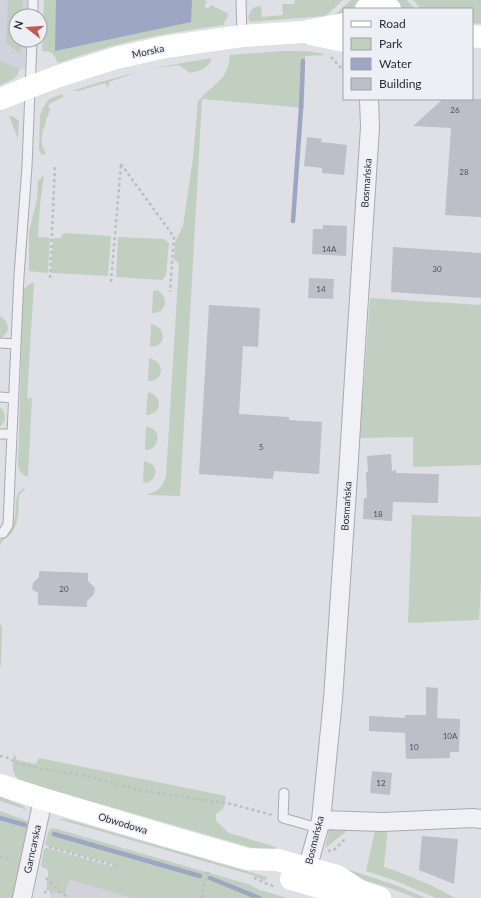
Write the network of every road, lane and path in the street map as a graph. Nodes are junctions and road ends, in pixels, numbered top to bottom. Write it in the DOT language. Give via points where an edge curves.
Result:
graph roads {
  1 [pos="241,0"];
  2 [pos="343,24"];
  3 [pos="302,32"];
  4 [pos="242,36"];
  5 [pos="336,47"];
  6 [pos="32,48"];
  7 [pos="343,68"];
  8 [pos="30,87"];
  9 [pos="0,99"];
  10 [pos="369,100"];
  11 [pos="376,100"];
  12 [pos="370,127"];
  13 [pos="55,165"];
  14 [pos="50,278"];
  15 [pos="111,282"];
  16 [pos="170,292"];
  17 [pos="0,343"];
  18 [pos="16,344"];
  19 [pos="0,397"];
  20 [pos="13,398"];
  21 [pos="0,434"];
  22 [pos="12,434"];
  23 [pos="0,470"];
  24 [pos="10,470"];
  25 [pos="0,533"];
  26 [pos="0,756"];
  27 [pos="0,785"];
  28 [pos="284,793"];
  29 [pos="43,799"];
  30 [pos="283,818"];
  31 [pos="481,819"];
  32 [pos="362,822"];
  33 [pos="319,824"];
  34 [pos="43,845"];
  35 [pos="322,850"];
  36 [pos="116,868"];
  37 [pos="210,870"];
  38 [pos="305,876"];
  39 [pos="46,878"];
  40 [pos="44,892"];
  41 [pos="52,893"];
  42 [pos="370,895"];
  43 [pos="22,898"];
  44 [pos="69,898"];
  45 [pos="202,898"];
  1 -- 4 [label="lane"];
  2 -- 3 [label="main road, Morska"];
  3 -- 4 [label="main road, Morska"];
  3 -- 5 [label="main road, Morska"];
  4 -- 8 [label="main road, Morska" via="165,47 116,58"];
  5 -- 7 [label="path"];
  6 -- 8 [label="lane"];
  8 -- 9 [label="main road, Morska"];
  8 -- 18 [label="lane"];
  10 -- 12 [label="street, Bosmańska"];
  11 -- 12 [label="street, Bosmańska"];
  12 -- 33 [label="street, Bosmańska" via="334,692"];
  13 -- 14 [label="path"];
  15 -- 16 [label="path" via="121,164 174,237"];
  17 -- 18 [label="lane"];
  18 -- 20 [label="lane"];
  19 -- 20 [label="lane"];
  20 -- 22 [label="lane"];
  21 -- 22 [label="lane"];
  22 -- 24 [label="lane"];
  23 -- 24 [label="lane"];
  24 -- 25 [label="lane" via="8,525"];
  26 -- 30 [label="path" via="19,764 99,779 137,790 231,804"];
  27 -- 29 [label="main road, Obwodowa"];
  28 -- 30 [label="lane"];
  29 -- 38 [label="main road, Obwodowa" via="247,859 277,860"];
  29 -- 43 [label="street, Garncarska"];
  30 -- 33 [label="lane"];
  31 -- 32 [label="street"];
  32 -- 33 [label="street"];
  32 -- 35 [label="path" via="334,850"];
  33 -- 38 [label="street, Bosmańska"];
  34 -- 36 [label="path"];
  37 -- 45 [label="path"];
  38 -- 42 [label="main road, Obwodowa" via="337,876"];
  39 -- 44 [label="path"];
  40 -- 41 [label="path"];
}
